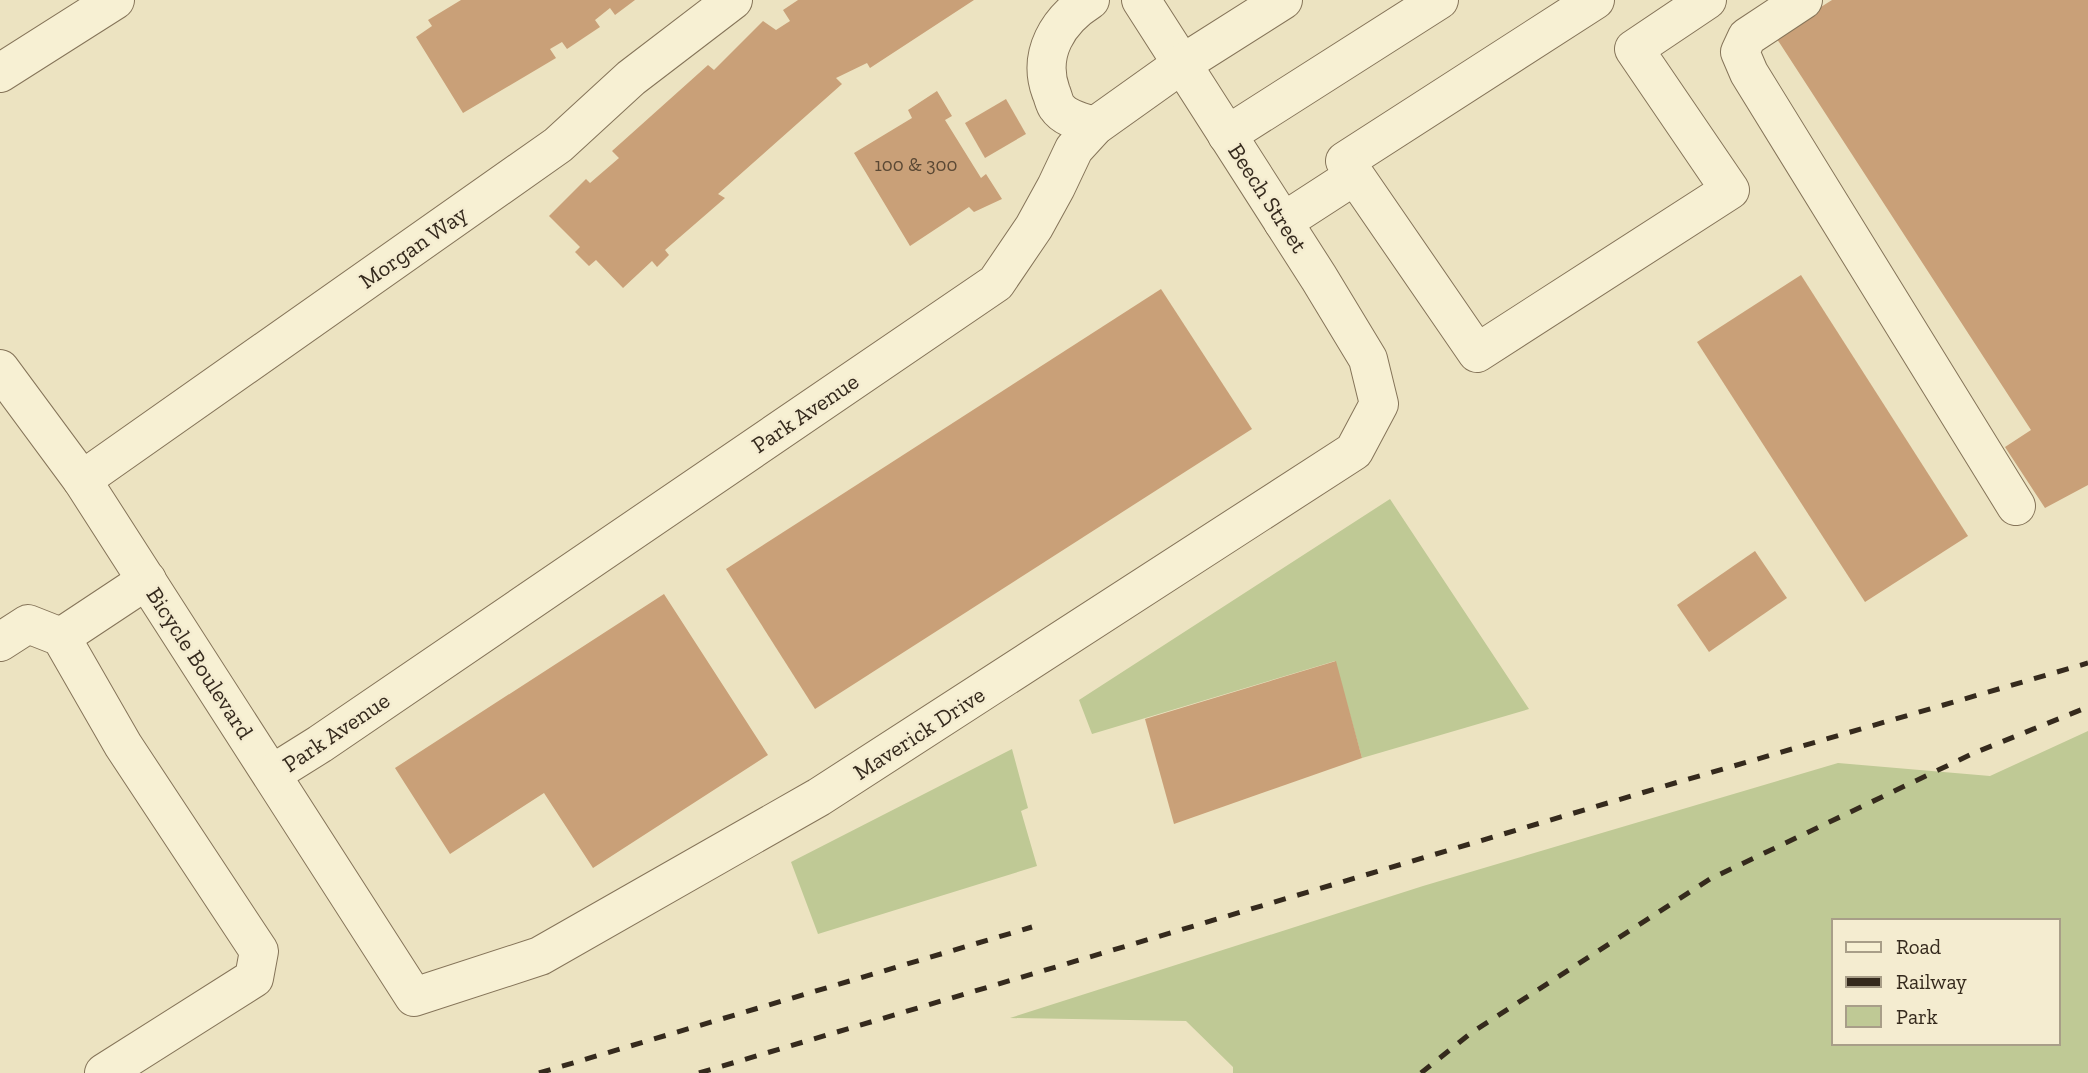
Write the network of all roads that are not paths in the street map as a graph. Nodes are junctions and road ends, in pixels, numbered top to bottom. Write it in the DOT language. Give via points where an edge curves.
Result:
graph roads {
  1 [pos="115,0"];
  2 [pos="733,0"];
  3 [pos="1090,0"];
  4 [pos="1141,0"];
  5 [pos="1283,0"];
  6 [pos="1439,0"];
  7 [pos="1595,0"];
  8 [pos="1707,0"];
  9 [pos="1803,0"];
  10 [pos="1182,64"];
  11 [pos="0,73"];
  12 [pos="1095,126"];
  13 [pos="1227,135"];
  14 [pos="1354,176"];
  15 [pos="1283,222"];
  16 [pos="0,369"];
  17 [pos="1379,404"];
  18 [pos="82,480"];
  19 [pos="2016,506"];
  20 [pos="147,580"];
  21 [pos="61,638"];
  22 [pos="0,642"];
  23 [pos="272,774"];
  24 [pos="414,997"];
  25 [pos="104,1073"];
  1 -- 11 [label="street"];
  2 -- 18 [label="street, Morgan Way" via="631,78 558,145"];
  3 -- 12 [label="street" via="1061,26 1048,49 1046,78 1057,108 1073,120"];
  4 -- 10 [label="street, Beech Street"];
  5 -- 10 [label="street, Park Avenue"];
  6 -- 13 [label="street"];
  7 -- 14 [label="street" via="1345,162"];
  8 -- 14 [label="street" via="1634,49 1730,190 1477,353"];
  9 -- 19 [label="street" via="1747,37 1741,52 1749,73"];
  10 -- 12 [label="street, Park Avenue"];
  10 -- 13 [label="street, Beech Street"];
  12 -- 23 [label="street, Park Avenue" via="1074,149 1034,226 996,283"];
  13 -- 15 [label="street, Beech Street"];
  14 -- 15 [label="street"];
  15 -- 17 [label="street, Beech Street" via="1368,359"];
  16 -- 18 [label="street, Bicycle Boulevard"];
  17 -- 24 [label="street, Maverick Drive" via="1354,451 819,797 540,956"];
  18 -- 20 [label="street, Bicycle Boulevard"];
  20 -- 21 [label="street"];
  20 -- 23 [label="street, Bicycle Boulevard"];
  21 -- 22 [label="street" via="28,624"];
  21 -- 25 [label="street" via="123,746 259,951 254,978"];
  23 -- 24 [label="street, Bicycle Boulevard"];
}
